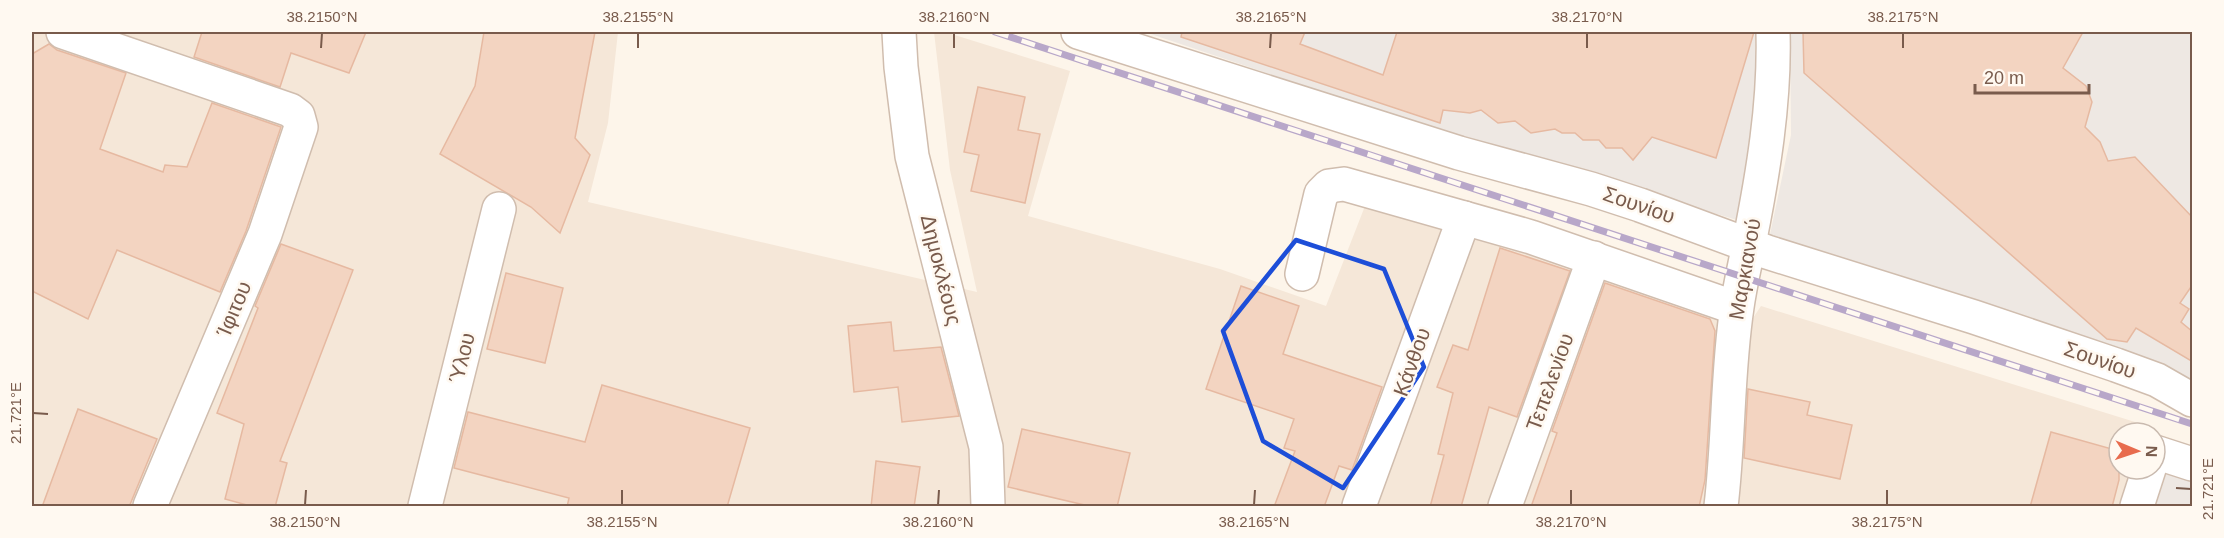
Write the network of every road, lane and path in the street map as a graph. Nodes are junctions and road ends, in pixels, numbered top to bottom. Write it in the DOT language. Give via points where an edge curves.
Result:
graph roads {
  1 [pos="63,32"];
  2 [pos="900,32"];
  3 [pos="1078,32"];
  4 [pos="1773,32"];
  5 [pos="498,209"];
  6 [pos="1464,218"];
  7 [pos="1749,245"];
  8 [pos="1594,258"];
  9 [pos="1302,274"];
  10 [pos="1736,308"];
  11 [pos="2193,400"];
  12 [pos="2167,456"];
  13 [pos="2193,464"];
  14 [pos="2145,481"];
  15 [pos="150,507"];
  16 [pos="425,507"];
  17 [pos="988,507"];
  18 [pos="1359,507"];
  19 [pos="1505,507"];
  20 [pos="1721,507"];
  21 [pos="2137,507"];
  1 -- 15 [label="street, Ίφιτου" via="290,110 298,116 301,127 265,234"];
  2 -- 17 [label="street, Δημοκλέους" via="912,156 986,447"];
  3 -- 7 [label="street, Σουνίου" via="1459,153 1591,189"];
  4 -- 7 [label="street, Μαρκιανού" via="1768,131"];
  5 -- 16 [label="street, Ύλου"];
  6 -- 8 [label="street"];
  6 -- 9 [label="street" via="1344,184 1329,186 1321,194"];
  6 -- 18 [label="street, Κάνθου"];
  7 -- 10 [label="street, Μαρκιανού"];
  7 -- 11 [label="street, Σουνίου" via="2116,365 2157,380"];
  8 -- 10 [label="street"];
  8 -- 19 [label="street, Τεπελενίου"];
  10 -- 20 [label="street, Μαρκιανού"];
  12 -- 13 [label="street"];
  14 -- 21 [label="street"];
}
